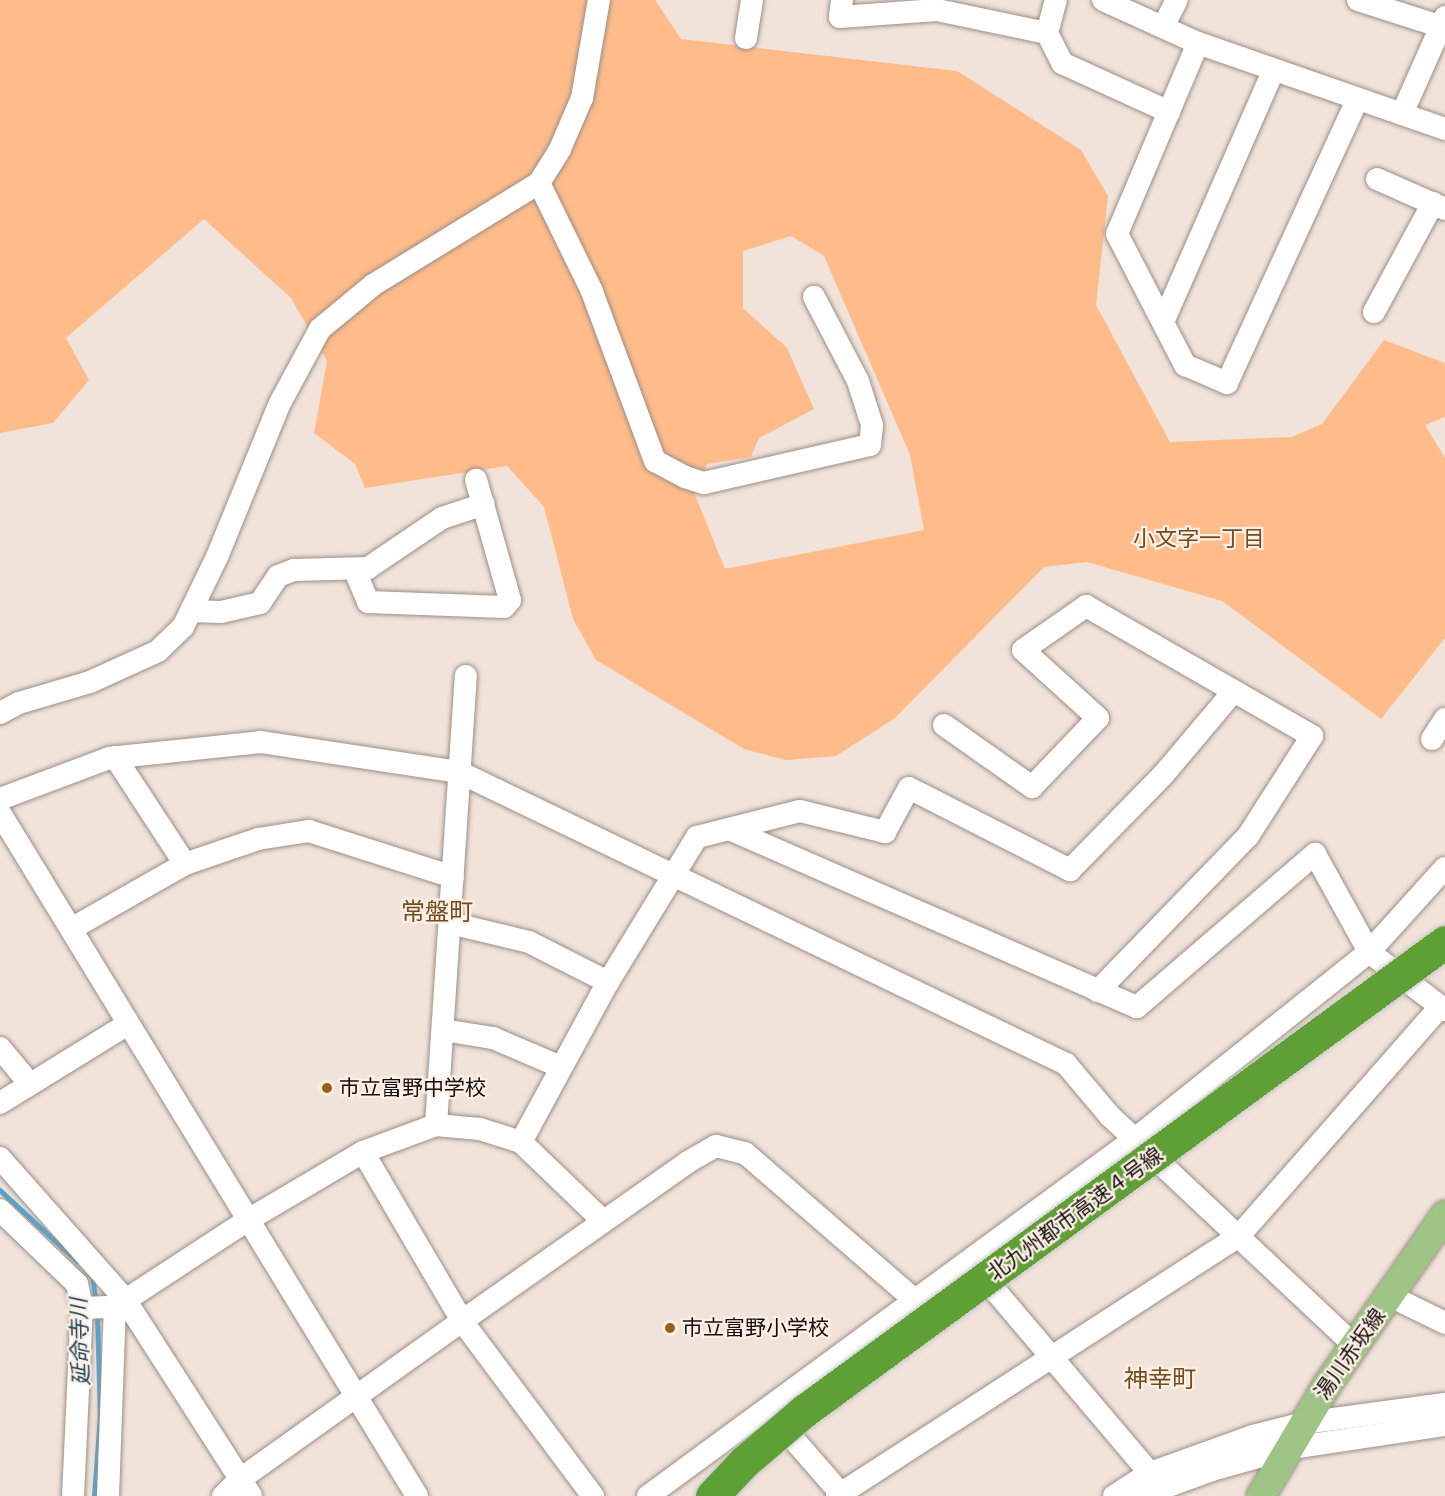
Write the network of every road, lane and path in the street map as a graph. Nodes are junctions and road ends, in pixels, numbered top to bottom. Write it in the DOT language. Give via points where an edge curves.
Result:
graph roads {
  1 [pos="599,0"];
  2 [pos="752,0"];
  3 [pos="842,0"];
  4 [pos="1056,0"];
  5 [pos="1103,0"];
  6 [pos="1177,0"];
  7 [pos="1358,0"];
  8 [pos="937,5"];
  9 [pos="1444,24"];
  10 [pos="1163,27"];
  11 [pos="1047,33"];
  12 [pos="747,38"];
  13 [pos="1198,44"];
  14 [pos="1273,71"];
  15 [pos="1357,100"];
  16 [pos="1169,112"];
  17 [pos="1402,114"];
  18 [pos="1445,129"];
  19 [pos="1377,179"];
  20 [pos="538,183"];
  21 [pos="1439,206"];
  22 [pos="814,297"];
  23 [pos="1374,312"];
  24 [pos="1163,322"];
  25 [pos="476,480"];
  26 [pos="484,504"];
  27 [pos="355,571"];
  28 [pos="192,611"];
  29 [pos="466,676"];
  30 [pos="1233,692"];
  31 [pos="0,713"];
  32 [pos="1445,719"];
  33 [pos="944,725"];
  34 [pos="1432,739"];
  35 [pos="115,758"];
  36 [pos="459,772"];
  37 [pos="0,799"];
  38 [pos="0,813"];
  39 [pos="729,829"];
  40 [pos="185,864"];
  41 [pos="1445,868"];
  42 [pos="670,875"];
  43 [pos="453,877"];
  44 [pos="450,923"];
  45 [pos="71,929"];
  46 [pos="1445,942"];
  47 [pos="1369,952"];
  48 [pos="1445,966"];
  49 [pos="608,982"];
  50 [pos="1098,991"];
  51 [pos="1442,1009"];
  52 [pos="128,1024"];
  53 [pos="443,1030"];
  54 [pos="0,1048"];
  55 [pos="561,1067"];
  56 [pos="30,1084"];
  57 [pos="0,1103"];
  58 [pos="436,1125"];
  59 [pos="1137,1138"];
  60 [pos="521,1142"];
  61 [pos="363,1152"];
  62 [pos="0,1158"];
  63 [pos="0,1210"];
  64 [pos="1445,1215"];
  65 [pos="248,1220"];
  66 [pos="603,1221"];
  67 [pos="1238,1237"];
  68 [pos="969,1260"];
  69 [pos="1390,1296"];
  70 [pos="915,1300"];
  71 [pos="119,1302"];
  72 [pos="82,1308"];
  73 [pos="462,1321"];
  74 [pos="1445,1323"];
  75 [pos="1354,1345"];
  76 [pos="1052,1357"];
  77 [pos="356,1396"];
  78 [pos="1445,1404"];
  79 [pos="766,1407"];
  80 [pos="1304,1423"];
  81 [pos="1445,1425"];
  82 [pos="1291,1448"];
  83 [pos="1150,1473"];
  84 [pos="245,1488"];
  85 [pos="1179,1490"];
  86 [pos="840,1495"];
  87 [pos="73,1496"];
  88 [pos="108,1496"];
  89 [pos="223,1496"];
  90 [pos="417,1496"];
  91 [pos="593,1496"];
  92 [pos="648,1496"];
  93 [pos="712,1496"];
  94 [pos="739,1496"];
  95 [pos="1114,1496"];
  96 [pos="1142,1496"];
  97 [pos="1261,1496"];
  1 -- 20 [label="street" via="582,98 560,148"];
  2 -- 12 [label="street"];
  3 -- 8 [label="street" via="840,17"];
  4 -- 11 [label="street"];
  5 -- 10 [label="street"];
  6 -- 10 [label="street"];
  7 -- 9 [label="street"];
  8 -- 11 [label="street"];
  9 -- 17 [label="street"];
  10 -- 13 [label="street"];
  11 -- 16 [label="street" via="1062,63"];
  13 -- 14 [label="street"];
  13 -- 16 [label="street"];
  14 -- 15 [label="street"];
  14 -- 24 [label="street"];
  15 -- 17 [label="street"];
  15 -- 24 [label="street" via="1227,383 1185,365"];
  16 -- 24 [label="street" via="1117,234"];
  17 -- 18 [label="street"];
  19 -- 21 [label="street"];
  20 -- 22 [label="street" via="591,289 655,460 685,477 704,483 870,445 872,425 858,381"];
  20 -- 28 [label="street" via="373,285 320,329 280,403"];
  21 -- 23 [label="street"];
  25 -- 26 [label="street"];
  26 -- 27 [label="street" via="442,518 368,568"];
  26 -- 27 [label="street" via="510,600 504,607 368,602"];
  27 -- 28 [label="street" via="294,570 278,576 260,603 221,612"];
  28 -- 31 [label="street" via="183,627 158,651 90,682"];
  29 -- 36 [label="street"];
  30 -- 33 [label="street" via="1086,606 1023,650 1098,718 1032,787"];
  30 -- 39 [label="street" via="1164,774 1070,870 909,788 885,832 801,811"];
  30 -- 50 [label="street" via="1312,736 1248,836"];
  32 -- 34 [label="street"];
  35 -- 36 [label="street" via="261,742"];
  35 -- 37 [label="street"];
  35 -- 40 [label="street"];
  36 -- 42 [label="street"];
  36 -- 43 [label="street"];
  38 -- 45 [label="street"];
  39 -- 42 [label="street" via="697,837"];
  39 -- 50 [label="street"];
  40 -- 43 [label="street" via="258,839 309,831"];
  40 -- 45 [label="street"];
  41 -- 47 [label="street"];
  42 -- 49 [label="street"];
  42 -- 59 [label="street" via="1066,1064 1110,1116"];
  43 -- 44 [label="street"];
  44 -- 49 [label="street" via="529,942"];
  44 -- 53 [label="street"];
  45 -- 52 [label="street"];
  46 -- 93 [label="highway, 北九州都市高速４号線, bridge" via="804,1412 744,1462"];
  47 -- 50 [label="street" via="1315,854 1137,1007"];
  47 -- 51 [label="street"];
  47 -- 59 [label="street"];
  48 -- 94 [label="highway, 北九州都市高速４号線" via="1069,1247 813,1431"];
  49 -- 55 [label="street"];
  51 -- 67 [label="street"];
  52 -- 56 [label="street"];
  52 -- 65 [label="street"];
  53 -- 55 [label="street" via="494,1038"];
  53 -- 58 [label="street"];
  54 -- 56 [label="street"];
  55 -- 60 [label="street"];
  56 -- 57 [label="street"];
  58 -- 60 [label="street" via="480,1129"];
  58 -- 61 [label="street"];
  59 -- 67 [label="street"];
  59 -- 68 [label="street"];
  60 -- 66 [label="street"];
  61 -- 65 [label="street"];
  61 -- 73 [label="street"];
  62 -- 71 [label="street"];
  63 -- 72 [label="street" via="77,1284"];
  64 -- 69 [label="main road, 湯川赤坂線"];
  65 -- 71 [label="street"];
  65 -- 77 [label="street"];
  66 -- 70 [label="street" via="716,1146 745,1153"];
  66 -- 73 [label="street"];
  67 -- 75 [label="street"];
  67 -- 76 [label="street"];
  68 -- 70 [label="street"];
  68 -- 76 [label="street"];
  69 -- 74 [label="street"];
  69 -- 75 [label="main road, 湯川赤坂線"];
  70 -- 79 [label="street"];
  71 -- 72 [label="street"];
  71 -- 84 [label="street"];
  71 -- 88 [label="street"];
  72 -- 87 [label="street"];
  73 -- 77 [label="street"];
  73 -- 91 [label="street"];
  75 -- 80 [label="main road, 湯川赤坂線"];
  76 -- 83 [label="street"];
  76 -- 86 [label="street"];
  77 -- 84 [label="street"];
  77 -- 90 [label="street"];
  78 -- 80 [label="street"];
  79 -- 86 [label="street"];
  79 -- 92 [label="street"];
  80 -- 82 [label="main road, 湯川赤坂線"];
  80 -- 83 [label="street" via="1201,1452"];
  81 -- 82 [label="street"];
  82 -- 85 [label="street"];
  82 -- 97 [label="main road, 湯川赤坂線"];
  83 -- 95 [label="street"];
  84 -- 89 [label="street"];
  85 -- 96 [label="street"];
}
